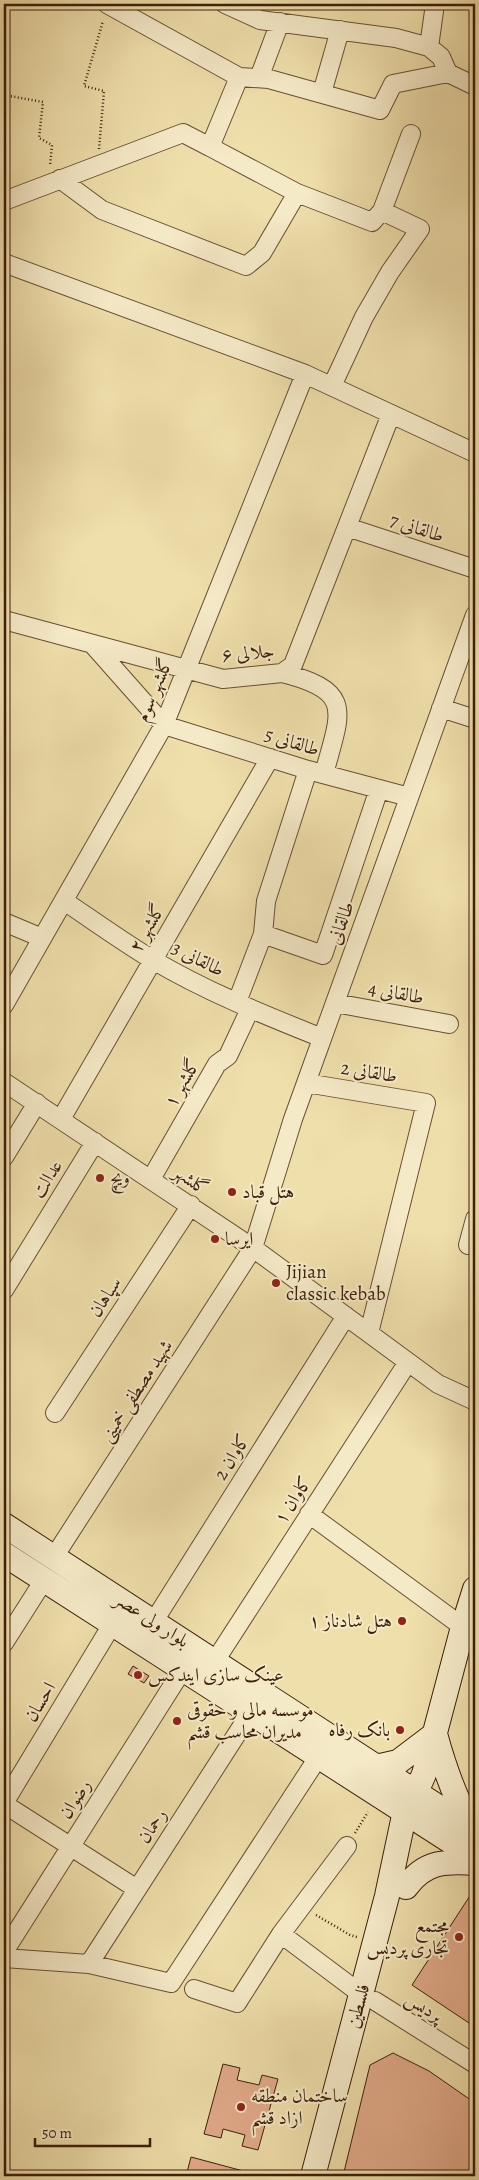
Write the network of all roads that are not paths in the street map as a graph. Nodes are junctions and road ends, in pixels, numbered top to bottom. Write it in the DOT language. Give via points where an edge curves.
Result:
graph roads {
  1 [pos="108,4"];
  2 [pos="225,4"];
  3 [pos="436,4"];
  4 [pos="280,22"];
  5 [pos="340,30"];
  6 [pos="429,47"];
  7 [pos="448,73"];
  8 [pos="239,77"];
  9 [pos="259,78"];
  10 [pos="475,86"];
  11 [pos="322,93"];
  12 [pos="411,134"];
  13 [pos="210,147"];
  14 [pos="54,181"];
  15 [pos="297,192"];
  16 [pos="4,201"];
  17 [pos="382,211"];
  18 [pos="4,263"];
  19 [pos="305,374"];
  20 [pos="332,386"];
  21 [pos="391,414"];
  22 [pos="475,453"];
  23 [pos="347,527"];
  24 [pos="475,569"];
  25 [pos="475,615"];
  26 [pos="4,620"];
  27 [pos="94,646"];
  28 [pos="186,670"];
  29 [pos="282,673"];
  30 [pos="442,708"];
  31 [pos="475,719"];
  32 [pos="164,725"];
  33 [pos="270,758"];
  34 [pos="316,772"];
  35 [pos="379,789"];
  36 [pos="409,797"];
  37 [pos="64,901"];
  38 [pos="4,922"];
  39 [pos="263,934"];
  40 [pos="42,938"];
  41 [pos="152,959"];
  42 [pos="335,1003"];
  43 [pos="4,1005"];
  44 [pos="243,1006"];
  45 [pos="449,1024"];
  46 [pos="322,1038"];
  47 [pos="4,1082"];
  48 [pos="306,1083"];
  49 [pos="37,1103"];
  50 [pos="61,1119"];
  51 [pos="95,1142"];
  52 [pos="4,1157"];
  53 [pos="151,1179"];
  54 [pos="191,1206"];
  55 [pos="475,1219"];
  56 [pos="468,1245"];
  57 [pos="253,1248"];
  58 [pos="4,1290"];
  59 [pos="346,1316"];
  60 [pos="369,1333"];
  61 [pos="408,1362"];
  62 [pos="475,1401"];
  63 [pos="55,1413"];
  64 [pos="309,1514"];
  65 [pos="4,1525"];
  66 [pos="4,1554"];
  67 [pos="54,1558"];
  68 [pos="44,1580"];
  69 [pos="474,1597"];
  70 [pos="154,1621"];
  71 [pos="113,1623"];
  72 [pos="463,1627"];
  73 [pos="4,1644"];
  74 [pos="215,1661"];
  75 [pos="183,1669"];
  76 [pos="251,1712"];
  77 [pos="435,1734"];
  78 [pos="319,1756"];
  79 [pos="376,1767"];
  80 [pos="416,1800"];
  81 [pos="4,1804"];
  82 [pos="474,1830"];
  83 [pos="347,1846"];
  84 [pos="70,1847"];
  85 [pos="475,1857"];
  86 [pos="475,1864"];
  87 [pos="406,1887"];
  88 [pos="137,1890"];
  89 [pos="281,1934"];
  90 [pos="4,1952"];
  91 [pos="4,1958"];
  92 [pos="89,1964"];
  93 [pos="194,1989"];
  94 [pos="368,1997"];
  95 [pos="475,2064"];
  96 [pos="313,2176"];
  97 [pos="328,2176"];
  1 -- 8 [label="street"];
  2 -- 4 [label="street" via="260,20"];
  3 -- 6 [label="street"];
  4 -- 5 [label="street"];
  4 -- 9 [label="street"];
  5 -- 6 [label="street" via="396,38"];
  5 -- 11 [label="street"];
  6 -- 7 [label="street" via="442,57"];
  7 -- 10 [label="street"];
  7 -- 11 [label="street" via="393,84 380,110"];
  8 -- 9 [label="street"];
  8 -- 13 [label="street"];
  9 -- 11 [label="street"];
  12 -- 17 [label="street"];
  13 -- 14 [label="street" via="183,133"];
  13 -- 15 [label="street"];
  14 -- 15 [label="street" via="102,210 246,266 262,253"];
  14 -- 16 [label="street"];
  15 -- 17 [label="street" via="372,222"];
  17 -- 20 [label="street" via="420,229 364,317"];
  18 -- 19 [label="street"];
  19 -- 20 [label="street"];
  19 -- 28 [label="street, گلشهر سوم"];
  20 -- 21 [label="street"];
  21 -- 22 [label="street"];
  21 -- 23 [label="street, جلالی ۶"];
  23 -- 24 [label="street, طالقانی 7"];
  23 -- 29 [label="street, جلالی ۶" via="293,665"];
  25 -- 30 [label="street, طالقانی"];
  26 -- 27 [label="street, جلالی ۶"];
  27 -- 28 [label="street, جلالی ۶"];
  27 -- 32 [label="street"];
  28 -- 29 [label="street, جلالی ۶" via="223,679"];
  28 -- 32 [label="street, گلشهر سوم"];
  29 -- 34 [label="street, گلشهر ۱" via="323,687 333,697 338,709 337,726"];
  30 -- 31 [label="street"];
  30 -- 36 [label="street, طالقانی"];
  32 -- 33 [label="street, طالقانی 5"];
  32 -- 37 [label="street, گلشهر سوم"];
  33 -- 34 [label="street, طالقانی 5"];
  33 -- 41 [label="street, گلشهر ۲"];
  34 -- 35 [label="street, طالقانی 5"];
  34 -- 39 [label="street, گلشهر ۱" via="266,901"];
  35 -- 36 [label="street, طالقانی 5"];
  35 -- 39 [label="street" via="323,956"];
  36 -- 42 [label="street, طالقانی"];
  37 -- 40 [label="street, گلشهر سوم"];
  37 -- 41 [label="street, طالقانی 3"];
  38 -- 40 [label="street"];
  39 -- 44 [label="street, گلشهر ۱"];
  40 -- 43 [label="street, گلشهر سوم"];
  41 -- 44 [label="street, طالقانی 3"];
  41 -- 50 [label="street, گلشهر ۲"];
  42 -- 45 [label="street, طالقانی 4"];
  42 -- 46 [label="street, طالقانی"];
  44 -- 46 [label="street, طالقانی 3"];
  44 -- 53 [label="street, گلشهر ۱" via="228,1056 217,1064"];
  46 -- 48 [label="street, طالقانی"];
  47 -- 49 [label="street, گلشهر"];
  48 -- 57 [label="street, طالقانی"];
  48 -- 60 [label="street, طالقانی 2" via="426,1103"];
  49 -- 50 [label="street, گلشهر"];
  49 -- 52 [label="street"];
  50 -- 51 [label="street, گلشهر"];
  51 -- 53 [label="street, گلشهر"];
  51 -- 58 [label="street, عدالت"];
  53 -- 54 [label="street, گلشهر"];
  54 -- 57 [label="street, گلشهر"];
  54 -- 63 [label="street, سپاهان"];
  55 -- 56 [label="street"];
  57 -- 59 [label="street, گلشهر"];
  57 -- 67 [label="street, شهید مصطفی خمینی"];
  59 -- 60 [label="street, گلشهر"];
  59 -- 70 [label="street, کاوان 2"];
  60 -- 61 [label="street, گلشهر"];
  61 -- 62 [label="street, گلشهر" via="438,1384"];
  61 -- 64 [label="street, کاوان ۱"];
  64 -- 72 [label="street"];
  64 -- 74 [label="street, کاوان ۱"];
  65 -- 67 [label="main road, بلوار ولی عصر"];
  66 -- 68 [label="main road, بلوار ولی عصر"];
  67 -- 70 [label="main road, بلوار ولی عصر"];
  68 -- 71 [label="main road, بلوار ولی عصر"];
  68 -- 73 [label="street"];
  69 -- 72 [label="main road, فلسطین"];
  70 -- 74 [label="main road, بلوار ولی عصر"];
  71 -- 75 [label="main road, بلوار ولی عصر"];
  71 -- 81 [label="street, احسان"];
  72 -- 77 [label="main road, فلسطین"];
  74 -- 79 [label="main road, بلوار ولی عصر"];
  75 -- 76 [label="main road, بلوار ولی عصر"];
  75 -- 84 [label="street, رضوان"];
  76 -- 78 [label="main road, بلوار ولی عصر"];
  76 -- 88 [label="street, رحمان"];
  77 -- 79 [label="main road" via="398,1762"];
  77 -- 80 [label="main road, فلسطین"];
  77 -- 82 [label="main road" via="456,1802"];
  78 -- 80 [label="main road, بلوار ولی عصر"];
  78 -- 92 [label="street" via="172,1983"];
  79 -- 80 [label="main road, بلوار ولی عصر"];
  80 -- 82 [label="main road, بلوار ولی عصر"];
  80 -- 85 [label="main road, بلوار ولی عصر"];
  80 -- 87 [label="main road, فلسطین"];
  80 -- 94 [label="main road, فلسطین" via="375,1941"];
  81 -- 84 [label="street"];
  83 -- 89 [label="street"];
  84 -- 88 [label="street"];
  84 -- 90 [label="street, رضوان"];
  86 -- 87 [label="main road" via="434,1864 415,1875"];
  87 -- 94 [label="main road, فلسطین"];
  88 -- 92 [label="street, رحمان"];
  89 -- 93 [label="street" via="237,2004"];
  89 -- 94 [label="street, پردیس"];
  91 -- 92 [label="street"];
  94 -- 95 [label="street, پردیس"];
  94 -- 96 [label="main road, فلسطین"];
  94 -- 97 [label="main road, فلسطین"];
}
